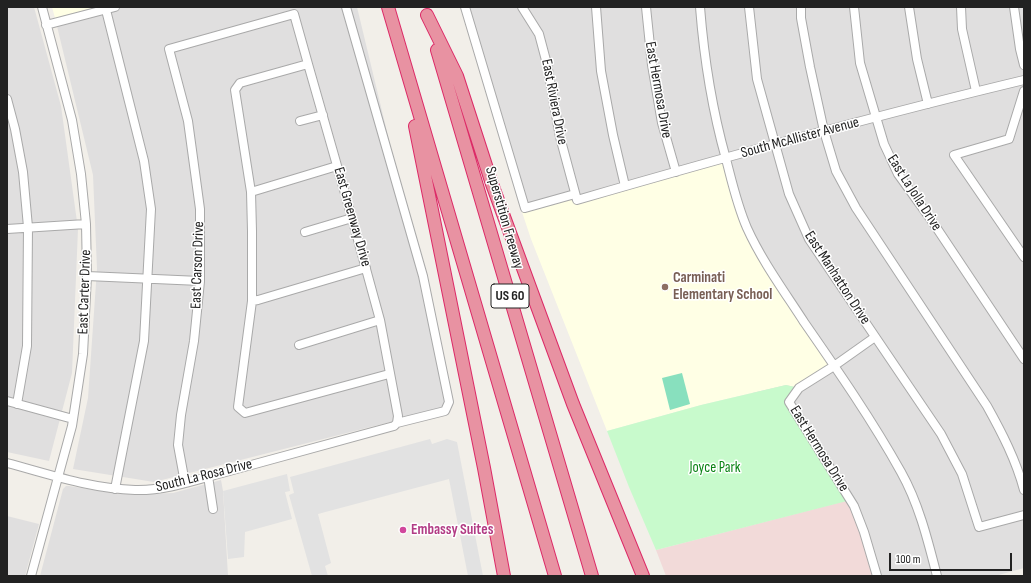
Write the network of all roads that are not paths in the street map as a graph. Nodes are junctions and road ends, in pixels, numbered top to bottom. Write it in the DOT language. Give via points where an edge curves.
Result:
graph roads {
  1 [pos="42,7"];
  2 [pos="115,7"];
  3 [pos="346,7"];
  4 [pos="388,7"];
  5 [pos="465,7"];
  6 [pos="522,7"];
  7 [pos="596,7"];
  8 [pos="646,7"];
  9 [pos="700,7"];
  10 [pos="749,7"];
  11 [pos="801,7"];
  12 [pos="854,7"];
  13 [pos="909,7"];
  14 [pos="961,7"];
  15 [pos="1014,7"];
  16 [pos="106,10"];
  17 [pos="426,11"];
  18 [pos="46,25"];
  19 [pos="399,46"];
  20 [pos="169,49"];
  21 [pos="308,64"];
  22 [pos="1024,65"];
  23 [pos="1024,80"];
  24 [pos="976,91"];
  25 [pos="1024,91"];
  26 [pos="7,99"];
  27 [pos="928,104"];
  28 [pos="323,115"];
  29 [pos="875,118"];
  30 [pos="300,121"];
  31 [pos="824,132"];
  32 [pos="774,145"];
  33 [pos="726,158"];
  34 [pos="338,166"];
  35 [pos="676,172"];
  36 [pos="626,186"];
  37 [pos="251,192"];
  38 [pos="576,197"];
  39 [pos="352,218"];
  40 [pos="86,224"];
  41 [pos="28,228"];
  42 [pos="7,229"];
  43 [pos="305,232"];
  44 [pos="1024,257"];
  45 [pos="366,268"];
  46 [pos="87,276"];
  47 [pos="147,279"];
  48 [pos="200,281"];
  49 [pos="252,301"];
  50 [pos="380,320"];
  51 [pos="875,337"];
  52 [pos="1024,342"];
  53 [pos="299,345"];
  54 [pos="1016,347"];
  55 [pos="1024,359"];
  56 [pos="834,366"];
  57 [pos="389,374"];
  58 [pos="7,401"];
  59 [pos="17,404"];
  60 [pos="73,419"];
  61 [pos="397,423"];
  62 [pos="7,463"];
  63 [pos="58,476"];
  64 [pos="208,476"];
  65 [pos="185,483"];
  66 [pos="115,488"];
  67 [pos="1024,490"];
  68 [pos="212,509"];
  69 [pos="1024,515"];
  70 [pos="31,576"];
  71 [pos="504,576"];
  72 [pos="555,576"];
  73 [pos="592,576"];
  74 [pos="643,576"];
  75 [pos="877,576"];
  76 [pos="937,576"];
  1 -- 18 [label="street, East Carter Drive"];
  2 -- 16 [label="street"];
  3 -- 61 [label="street, South La Rosa Drive" via="423,276 449,402 445,411"];
  4 -- 19 [label="highway, US 60"];
  5 -- 38 [label="street, South McAllister Avenue" via="525,208"];
  6 -- 38 [label="street, East Riviera Drive" via="540,34 560,137"];
  7 -- 36 [label="street" via="601,71"];
  8 -- 35 [label="street, East Hermosa Drive" via="662,123"];
  9 -- 33 [label="street" via="703,47"];
  10 -- 32 [label="street, East Manhatton Drive" via="757,79"];
  11 -- 31 [label="street" via="810,67"];
  12 -- 29 [label="street, East La Jolla Drive" via="860,63"];
  13 -- 27 [label="street"];
  14 -- 24 [label="street" via="962,29"];
  15 -- 22 [label="street"];
  16 -- 18 [label="street"];
  16 -- 47 [label="street" via="144,161 151,210"];
  17 -- 73 [label="highway, Superstition Freeway / US 60"];
  17 -- 74 [label="highway" via="457,76 492,184 573,404"];
  18 -- 40 [label="street, East Carter Drive" via="72,120"];
  19 -- 71 [label="highway"];
  19 -- 72 [label="highway, US 60"];
  20 -- 21 [label="street, East Greenway Drive" via="294,14"];
  20 -- 48 [label="street, East Carson Drive" via="188,121 200,209"];
  21 -- 28 [label="street, East Greenway Drive"];
  21 -- 37 [label="street" via="240,83 236,90"];
  23 -- 24 [label="street, South McAllister Avenue"];
  24 -- 27 [label="street, South McAllister Avenue"];
  25 -- 44 [label="street" via="1009,139 954,155"];
  26 -- 41 [label="street" via="23,172"];
  27 -- 29 [label="street, South McAllister Avenue"];
  28 -- 30 [label="street"];
  28 -- 34 [label="street, East Greenway Drive"];
  29 -- 31 [label="street, South McAllister Avenue"];
  29 -- 54 [label="street, East La Jolla Drive" via="898,174"];
  31 -- 32 [label="street, South McAllister Avenue"];
  31 -- 67 [label="street" via="836,171 856,208 987,406 1004,437"];
  32 -- 33 [label="street, South McAllister Avenue"];
  32 -- 51 [label="street, East Manhatton Drive" via="789,194 809,239"];
  33 -- 35 [label="street, South McAllister Avenue"];
  33 -- 56 [label="street" via="736,198 748,228 772,274"];
  34 -- 37 [label="street"];
  34 -- 39 [label="street, East Greenway Drive"];
  35 -- 36 [label="street, South McAllister Avenue"];
  36 -- 38 [label="street, South McAllister Avenue"];
  37 -- 49 [label="street"];
  39 -- 43 [label="street"];
  39 -- 45 [label="street, East Greenway Drive"];
  40 -- 41 [label="street"];
  40 -- 46 [label="street, East Carter Drive"];
  41 -- 42 [label="street"];
  41 -- 59 [label="street" via="28,346"];
  45 -- 49 [label="street"];
  45 -- 50 [label="street, East Greenway Drive"];
  46 -- 47 [label="street"];
  46 -- 60 [label="street, East Carter Drive" via="83,354"];
  47 -- 48 [label="street"];
  47 -- 66 [label="street" via="144,341"];
  48 -- 65 [label="street, East Carson Drive" via="194,341 178,445"];
  49 -- 57 [label="street" via="238,407 245,413"];
  50 -- 53 [label="street"];
  50 -- 57 [label="street, East Greenway Drive"];
  51 -- 56 [label="street, East Hermosa Drive"];
  51 -- 69 [label="street, East Manhatton Drive" via="941,434 962,474 979,527"];
  52 -- 54 [label="street"];
  54 -- 55 [label="street, East La Jolla Drive"];
  56 -- 75 [label="street, East Hermosa Drive" via="799,388 789,402 854,506"];
  56 -- 76 [label="street" via="902,473 926,536"];
  57 -- 61 [label="street, East Greenway Drive" via="398,416"];
  58 -- 59 [label="street"];
  59 -- 60 [label="street"];
  60 -- 63 [label="street, East Carter Drive"];
  61 -- 64 [label="street, South La Rosa Drive" via="394,426"];
  62 -- 63 [label="street, South La Rosa Drive"];
  63 -- 66 [label="street, South La Rosa Drive"];
  63 -- 70 [label="street, East Carter Drive"];
  64 -- 65 [label="street, South La Rosa Drive"];
  64 -- 68 [label="street"];
  65 -- 66 [label="street, South La Rosa Drive" via="136,490"];
}
